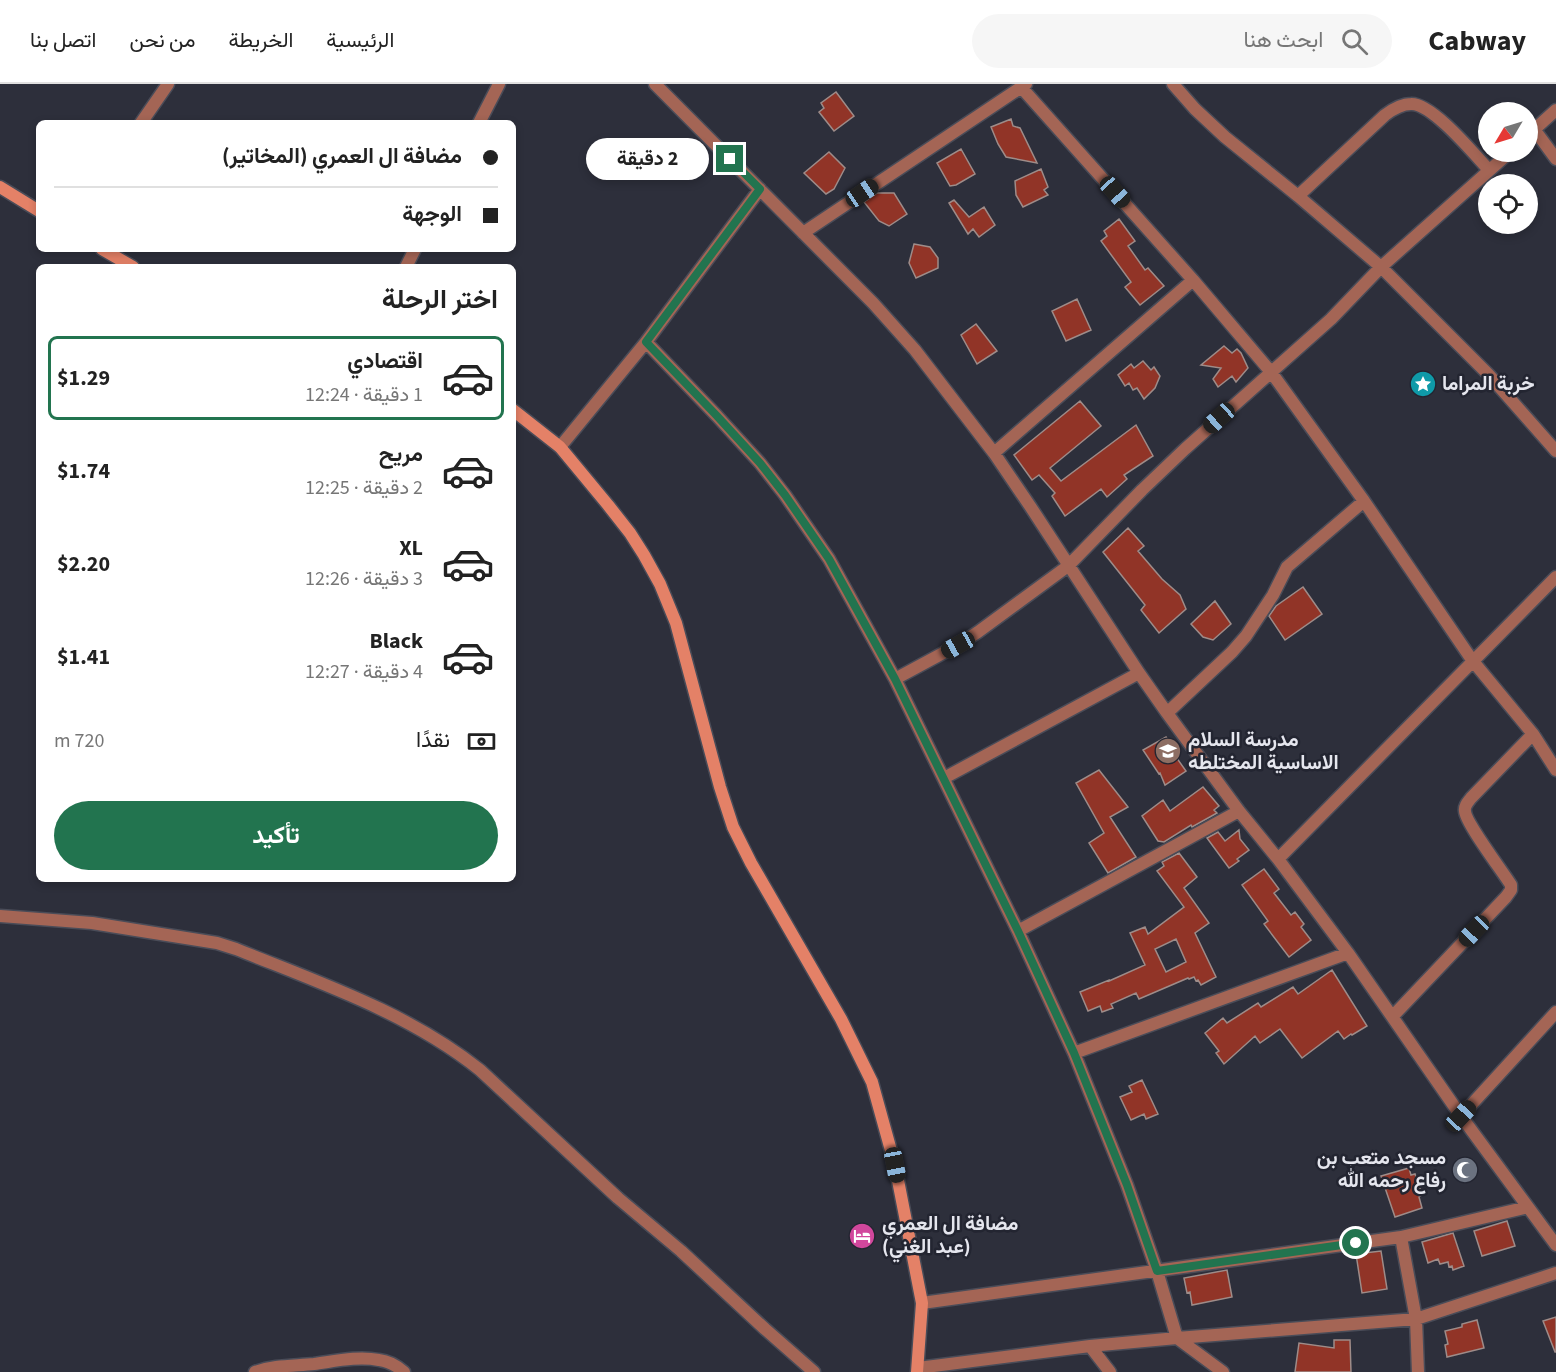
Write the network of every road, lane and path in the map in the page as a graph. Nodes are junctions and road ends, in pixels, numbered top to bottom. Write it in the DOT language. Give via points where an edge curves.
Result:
graph roads {
  1 [pos="168,84"];
  2 [pos="500,84"];
  3 [pos="655,84"];
  4 [pos="1173,84"];
  5 [pos="1024,85"];
  6 [pos="1556,110"];
  7 [pos="143,120"];
  8 [pos="481,120"];
  9 [pos="1538,127"];
  10 [pos="1538,140"];
  11 [pos="1556,159"];
  12 [pos="1498,162"];
  13 [pos="1489,170"];
  14 [pos="0,188"];
  15 [pos="760,189"];
  16 [pos="1298,196"];
  17 [pos="36,209"];
  18 [pos="803,233"];
  19 [pos="107,252"];
  20 [pos="128,264"];
  21 [pos="1381,267"];
  22 [pos="1193,280"];
  23 [pos="646,342"];
  24 [pos="1271,372"];
  25 [pos="516,412"];
  26 [pos="560,447"];
  27 [pos="1556,451"];
  28 [pos="993,453"];
  29 [pos="1364,501"];
  30 [pos="1068,566"];
  31 [pos="1556,577"];
  32 [pos="1472,660"];
  33 [pos="1139,673"];
  34 [pos="895,679"];
  35 [pos="1167,713"];
  36 [pos="1533,734"];
  37 [pos="1556,770"];
  38 [pos="944,778"];
  39 [pos="1239,811"];
  40 [pos="1278,859"];
  41 [pos="0,916"];
  42 [pos="1018,931"];
  43 [pos="1348,953"];
  44 [pos="1556,1012"];
  45 [pos="1393,1016"];
  46 [pos="1074,1053"];
  47 [pos="1461,1116"];
  48 [pos="1528,1207"];
  49 [pos="1401,1237"];
  50 [pos="1556,1245"];
  51 [pos="1157,1271"];
  52 [pos="1556,1274"];
  53 [pos="922,1303"];
  54 [pos="1416,1319"];
  55 [pos="1177,1338"];
  56 [pos="1090,1346"];
  57 [pos="295,1369"];
  58 [pos="917,1370"];
  59 [pos="255,1372"];
  60 [pos="404,1372"];
  61 [pos="814,1372"];
  62 [pos="1110,1372"];
  63 [pos="1223,1372"];
  64 [pos="1418,1372"];
  1 -- 7 [label="street"];
  2 -- 8 [label="street"];
  3 -- 15 [label="street"];
  4 -- 16 [label="street" via="1210,123"];
  5 -- 18 [label="street"];
  5 -- 22 [label="street"];
  6 -- 9 [label="street"];
  10 -- 11 [label="street"];
  12 -- 13 [label="street"];
  13 -- 16 [label="street" via="1438,118 1410,104 1385,115"];
  13 -- 21 [label="street"];
  14 -- 17 [label="street"];
  15 -- 18 [label="street"];
  15 -- 23 [label="street"];
  16 -- 21 [label="street"];
  18 -- 28 [label="street" via="915,350"];
  19 -- 20 [label="street"];
  21 -- 24 [label="street"];
  21 -- 27 [label="street" via="1490,375"];
  22 -- 24 [label="street"];
  22 -- 28 [label="street"];
  23 -- 26 [label="street"];
  23 -- 34 [label="street" via="760,463 785,495 829,559"];
  24 -- 29 [label="street"];
  24 -- 30 [label="street" via="1142,490"];
  25 -- 26 [label="street"];
  26 -- 53 [label="street" via="630,533 660,584 676,623 733,827 872,1082 895,1165"];
  28 -- 30 [label="street"];
  29 -- 32 [label="street"];
  29 -- 35 [label="street" via="1287,567 1246,636"];
  30 -- 33 [label="street"];
  30 -- 34 [label="street" via="971,636"];
  31 -- 32 [label="street"];
  32 -- 36 [label="street"];
  32 -- 40 [label="street"];
  33 -- 35 [label="street"];
  33 -- 38 [label="street"];
  34 -- 38 [label="street"];
  35 -- 39 [label="street"];
  36 -- 37 [label="street"];
  36 -- 45 [label="street" via="1471,798 1465,812 1511,890"];
  38 -- 42 [label="street"];
  39 -- 40 [label="street"];
  39 -- 42 [label="street"];
  40 -- 43 [label="street"];
  41 -- 61 [label="street" via="92,923 217,943 359,999 408,1023 480,1070"];
  42 -- 46 [label="street"];
  43 -- 45 [label="street"];
  43 -- 46 [label="street"];
  44 -- 47 [label="street"];
  45 -- 47 [label="street"];
  46 -- 51 [label="street"];
  47 -- 48 [label="street"];
  48 -- 49 [label="street"];
  48 -- 50 [label="street"];
  49 -- 51 [label="street"];
  49 -- 54 [label="street"];
  51 -- 53 [label="street"];
  51 -- 55 [label="street"];
  52 -- 54 [label="street"];
  53 -- 58 [label="street"];
  54 -- 55 [label="street"];
  54 -- 64 [label="street"];
  55 -- 56 [label="street"];
  55 -- 63 [label="street"];
  56 -- 58 [label="street"];
  56 -- 62 [label="street"];
  57 -- 59 [label="street" via="270,1367"];
  57 -- 60 [label="street" via="350,1359 379,1359"];
}
